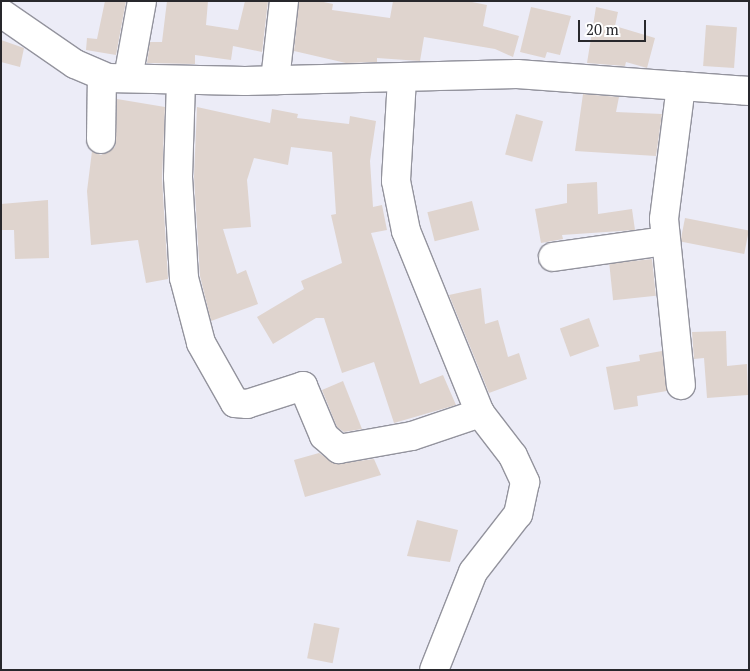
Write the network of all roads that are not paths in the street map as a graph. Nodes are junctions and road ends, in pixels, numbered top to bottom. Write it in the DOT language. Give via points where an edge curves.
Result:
graph roads {
  1 [pos="142,1"];
  2 [pos="284,1"];
  3 [pos="1,13"];
  4 [pos="115,77"];
  5 [pos="402,79"];
  6 [pos="275,80"];
  7 [pos="181,81"];
  8 [pos="681,86"];
  9 [pos="749,91"];
  10 [pos="101,139"];
  11 [pos="666,241"];
  12 [pos="553,256"];
  13 [pos="681,385"];
  14 [pos="480,413"];
  15 [pos="434,670"];
  1 -- 4 [label="street"];
  2 -- 6 [label="street"];
  3 -- 4 [label="street" via="63,57"];
  4 -- 7 [label="street"];
  4 -- 10 [label="street"];
  5 -- 6 [label="street"];
  5 -- 8 [label="street" via="517,74"];
  5 -- 14 [label="street" via="396,174 402,216"];
  6 -- 7 [label="street"];
  7 -- 14 [label="street" via="178,177 184,278 201,343 235,403 247,404 304,386 324,436 339,449 412,436"];
  8 -- 9 [label="street"];
  8 -- 11 [label="street" via="665,199"];
  11 -- 12 [label="street"];
  11 -- 13 [label="street"];
  14 -- 15 [label="street" via="521,470 526,491 518,514 473,572"];
}
